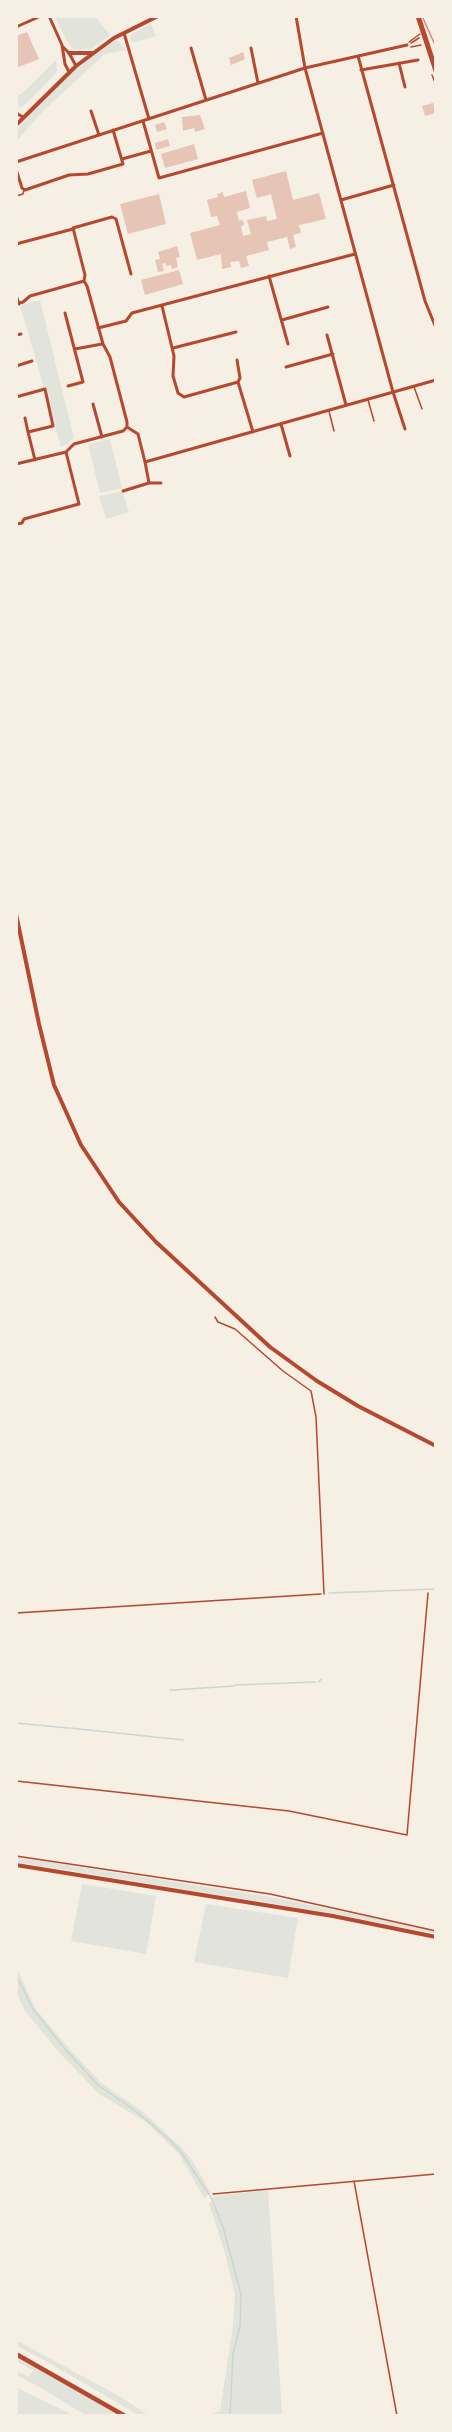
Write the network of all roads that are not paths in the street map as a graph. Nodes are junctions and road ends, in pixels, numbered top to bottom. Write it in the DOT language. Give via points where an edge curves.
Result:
graph roads {
  1 [pos="41,16"];
  2 [pos="49,16"];
  3 [pos="158,16"];
  4 [pos="296,16"];
  5 [pos="418,16"];
  6 [pos="16,27"];
  7 [pos="124,33"];
  8 [pos="62,45"];
  9 [pos="407,45"];
  10 [pos="191,48"];
  11 [pos="251,48"];
  12 [pos="69,52"];
  13 [pos="92,53"];
  14 [pos="358,56"];
  15 [pos="418,60"];
  16 [pos="399,63"];
  17 [pos="76,66"];
  18 [pos="305,68"];
  19 [pos="362,70"];
  20 [pos="435,71"];
  21 [pos="69,72"];
  22 [pos="258,83"];
  23 [pos="405,87"];
  24 [pos="206,100"];
  25 [pos="91,111"];
  26 [pos="16,113"];
  27 [pos="23,117"];
  28 [pos="149,118"];
  29 [pos="143,121"];
  30 [pos="16,125"];
  31 [pos="113,130"];
  32 [pos="323,133"];
  33 [pos="99,135"];
  34 [pos="151,151"];
  35 [pos="122,159"];
  36 [pos="16,162"];
  37 [pos="16,169"];
  38 [pos="394,186"];
  39 [pos="24,189"];
  40 [pos="16,196"];
  41 [pos="341,200"];
  42 [pos="73,228"];
  43 [pos="16,244"];
  44 [pos="355,254"];
  45 [pos="131,274"];
  46 [pos="269,276"];
  47 [pos="84,281"];
  48 [pos="16,295"];
  49 [pos="18,304"];
  50 [pos="162,306"];
  51 [pos="328,307"];
  52 [pos="65,313"];
  53 [pos="282,320"];
  54 [pos="98,328"];
  55 [pos="435,328"];
  56 [pos="236,332"];
  57 [pos="327,334"];
  58 [pos="103,344"];
  59 [pos="288,344"];
  60 [pos="173,348"];
  61 [pos="75,350"];
  62 [pos="333,354"];
  63 [pos="237,360"];
  64 [pos="32,361"];
  65 [pos="16,366"];
  66 [pos="286,367"];
  67 [pos="435,380"];
  68 [pos="238,382"];
  69 [pos="68,386"];
  70 [pos="414,386"];
  71 [pos="393,392"];
  72 [pos="16,397"];
  73 [pos="368,399"];
  74 [pos="93,404"];
  75 [pos="346,405"];
  76 [pos="422,409"];
  77 [pos="328,410"];
  78 [pos="25,418"];
  79 [pos="374,421"];
  80 [pos="281,424"];
  81 [pos="127,427"];
  82 [pos="405,429"];
  83 [pos="334,431"];
  84 [pos="28,432"];
  85 [pos="253,432"];
  86 [pos="102,437"];
  87 [pos="66,452"];
  88 [pos="290,456"];
  89 [pos="35,459"];
  90 [pos="145,462"];
  91 [pos="16,464"];
  92 [pos="149,483"];
  93 [pos="161,483"];
  94 [pos="123,491"];
  95 [pos="16,524"];
  96 [pos="16,914"];
  97 [pos="215,1317"];
  98 [pos="435,1446"];
  99 [pos="428,1593"];
  100 [pos="324,1594"];
  101 [pos="16,1781"];
  102 [pos="16,1865"];
  103 [pos="435,1937"];
  104 [pos="435,2174"];
  105 [pos="354,2181"];
  106 [pos="213,2194"];
  107 [pos="16,2354"];
  108 [pos="125,2415"];
  109 [pos="397,2415"];
  1 -- 6 [label="street"];
  2 -- 8 [label="street"];
  3 -- 7 [label="street"];
  4 -- 18 [label="street"];
  5 -- 20 [label="main road"];
  7 -- 13 [label="street"];
  7 -- 28 [label="street"];
  8 -- 12 [label="street"];
  8 -- 21 [label="street"];
  9 -- 14 [label="street"];
  10 -- 24 [label="street"];
  11 -- 22 [label="street"];
  12 -- 13 [label="street"];
  12 -- 17 [label="street"];
  13 -- 17 [label="street"];
  14 -- 18 [label="street"];
  14 -- 19 [label="street"];
  15 -- 16 [label="street"];
  16 -- 19 [label="street"];
  16 -- 23 [label="street"];
  17 -- 21 [label="street"];
  18 -- 22 [label="street"];
  18 -- 32 [label="street"];
  19 -- 38 [label="street"];
  21 -- 27 [label="street"];
  22 -- 24 [label="street"];
  24 -- 28 [label="street"];
  25 -- 33 [label="street"];
  26 -- 27 [label="street"];
  27 -- 30 [label="street"];
  28 -- 29 [label="street"];
  29 -- 31 [label="street"];
  29 -- 34 [label="street"];
  31 -- 33 [label="street"];
  31 -- 35 [label="street"];
  32 -- 34 [label="street" via="159,178"];
  32 -- 41 [label="street"];
  33 -- 36 [label="street"];
  34 -- 35 [label="street"];
  35 -- 39 [label="street" via="123,164"];
  37 -- 39 [label="street"];
  38 -- 41 [label="street"];
  38 -- 55 [label="street"];
  39 -- 40 [label="lane"];
  41 -- 44 [label="street"];
  42 -- 43 [label="street"];
  42 -- 45 [label="street" via="115,218"];
  42 -- 47 [label="street"];
  44 -- 46 [label="street"];
  44 -- 71 [label="street"];
  46 -- 50 [label="street"];
  46 -- 53 [label="street"];
  47 -- 49 [label="street" via="30,296"];
  47 -- 54 [label="street"];
  48 -- 49 [label="street"];
  50 -- 54 [label="street" via="132,313 126,321"];
  50 -- 60 [label="street"];
  51 -- 53 [label="street"];
  52 -- 61 [label="street"];
  53 -- 59 [label="street"];
  54 -- 58 [label="street"];
  56 -- 60 [label="street"];
  57 -- 62 [label="street"];
  58 -- 61 [label="street"];
  58 -- 81 [label="street" via="110,357"];
  60 -- 68 [label="street" via="173,376 180,396"];
  61 -- 69 [label="street" via="83,382"];
  62 -- 66 [label="street"];
  62 -- 75 [label="street"];
  63 -- 68 [label="street"];
  64 -- 65 [label="street"];
  67 -- 70 [label="street"];
  68 -- 85 [label="street"];
  70 -- 71 [label="street"];
  70 -- 76 [label="lane"];
  71 -- 73 [label="street"];
  71 -- 82 [label="street"];
  72 -- 84 [label="street" via="45,389 53,426"];
  73 -- 75 [label="street"];
  73 -- 79 [label="lane"];
  74 -- 86 [label="street"];
  75 -- 77 [label="street"];
  77 -- 80 [label="street"];
  77 -- 83 [label="lane"];
  78 -- 84 [label="street"];
  80 -- 85 [label="street"];
  80 -- 88 [label="street"];
  81 -- 86 [label="street"];
  81 -- 90 [label="street" via="138,434"];
  84 -- 89 [label="street"];
  85 -- 90 [label="street"];
  86 -- 87 [label="street" via="74,444"];
  87 -- 89 [label="street"];
  87 -- 95 [label="street" via="79,504"];
  89 -- 91 [label="street"];
  90 -- 92 [label="street"];
  92 -- 93 [label="street"];
  92 -- 94 [label="street"];
  96 -- 98 [label="street" via="54,1084 81,1145 119,1202 156,1242 270,1347 358,1406"];
  97 -- 100 [label="lane" via="311,1391 316,1417"];
  99 -- 101 [label="lane" via="407,1835 290,1811"];
  102 -- 103 [label="street" via="333,1916"];
  104 -- 105 [label="lane"];
  105 -- 106 [label="lane"];
  105 -- 109 [label="lane"];
  107 -- 108 [label="main road"];
}
